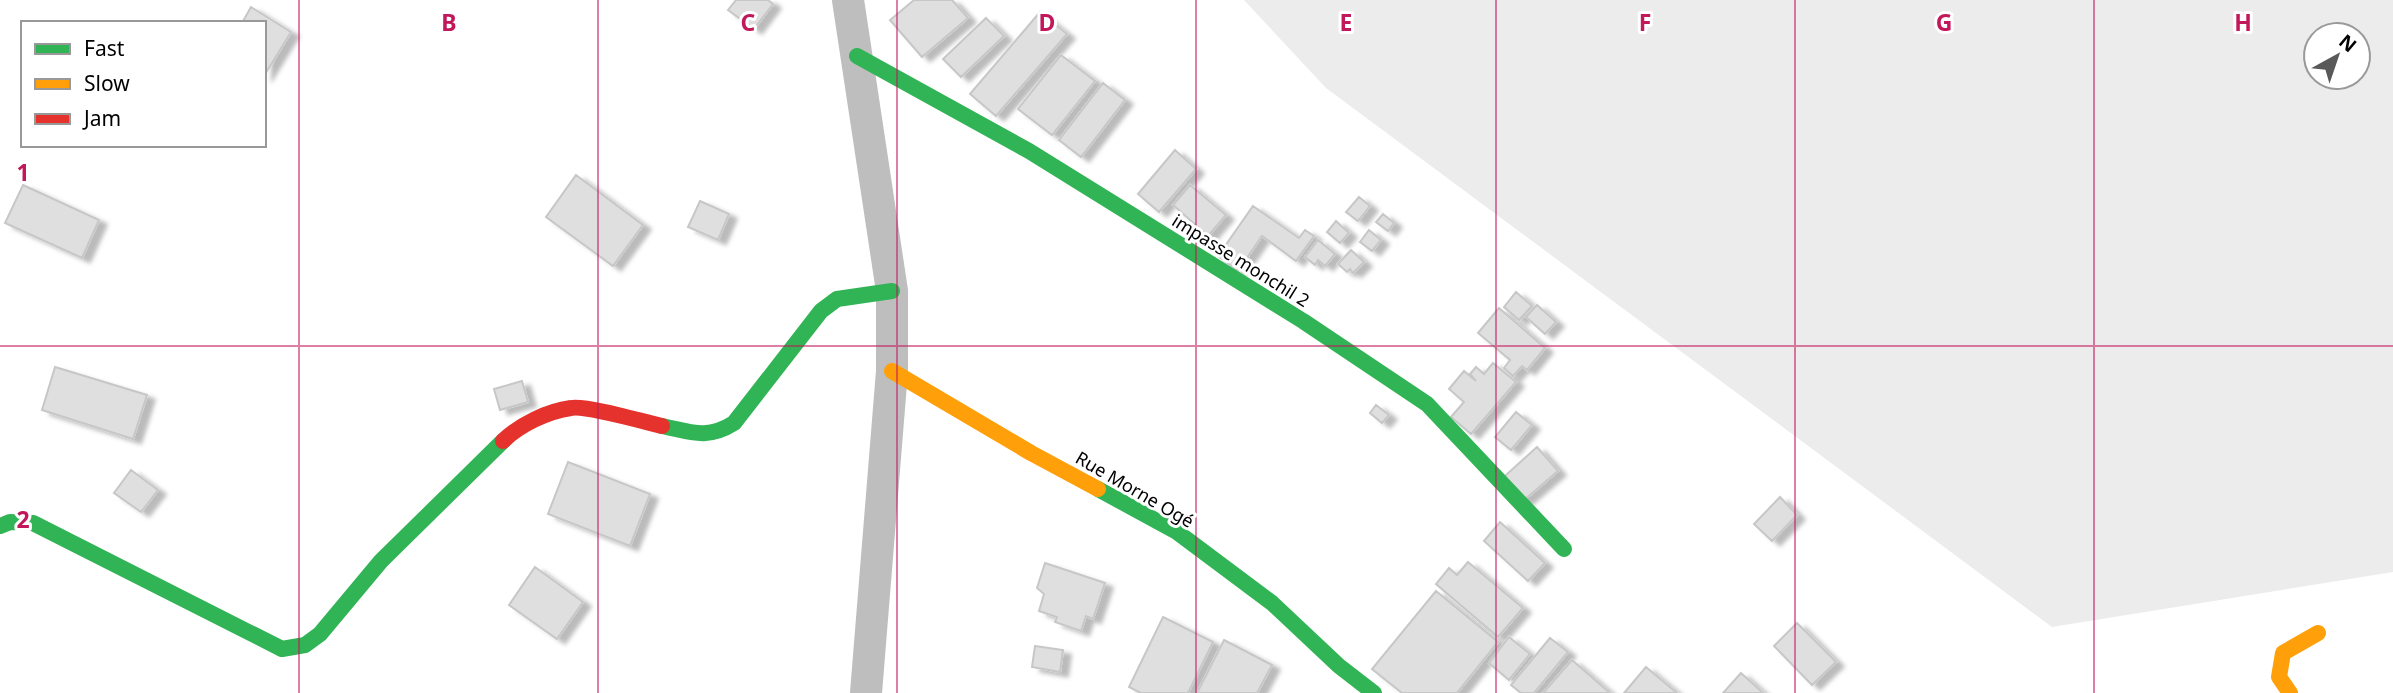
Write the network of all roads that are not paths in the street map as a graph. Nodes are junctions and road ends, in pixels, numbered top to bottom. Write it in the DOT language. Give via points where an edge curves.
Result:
graph roads {
  1 [pos="848,0"];
  2 [pos="856,56"];
  3 [pos="892,291"];
  4 [pos="892,371"];
  5 [pos="0,526"];
  6 [pos="1564,549"];
  7 [pos="2318,633"];
  8 [pos="866,693"];
  9 [pos="1374,693"];
  10 [pos="2290,693"];
  1 -- 2 [label="street"];
  2 -- 3 [label="street"];
  2 -- 6 [label="street, impasse monchil 2" via="1028,151 1303,321 1427,404"];
  3 -- 4 [label="street"];
  3 -- 5 [label="street" via="837,299 821,311 734,423 720,432 704,435 573,407 510,433 305,645 282,649 33,523"];
  4 -- 8 [label="street"];
  4 -- 9 [label="street, Rue Morne Ogé" via="1177,532 1272,603"];
  7 -- 10 [label="street" via="2283,653 2279,677"];
}
